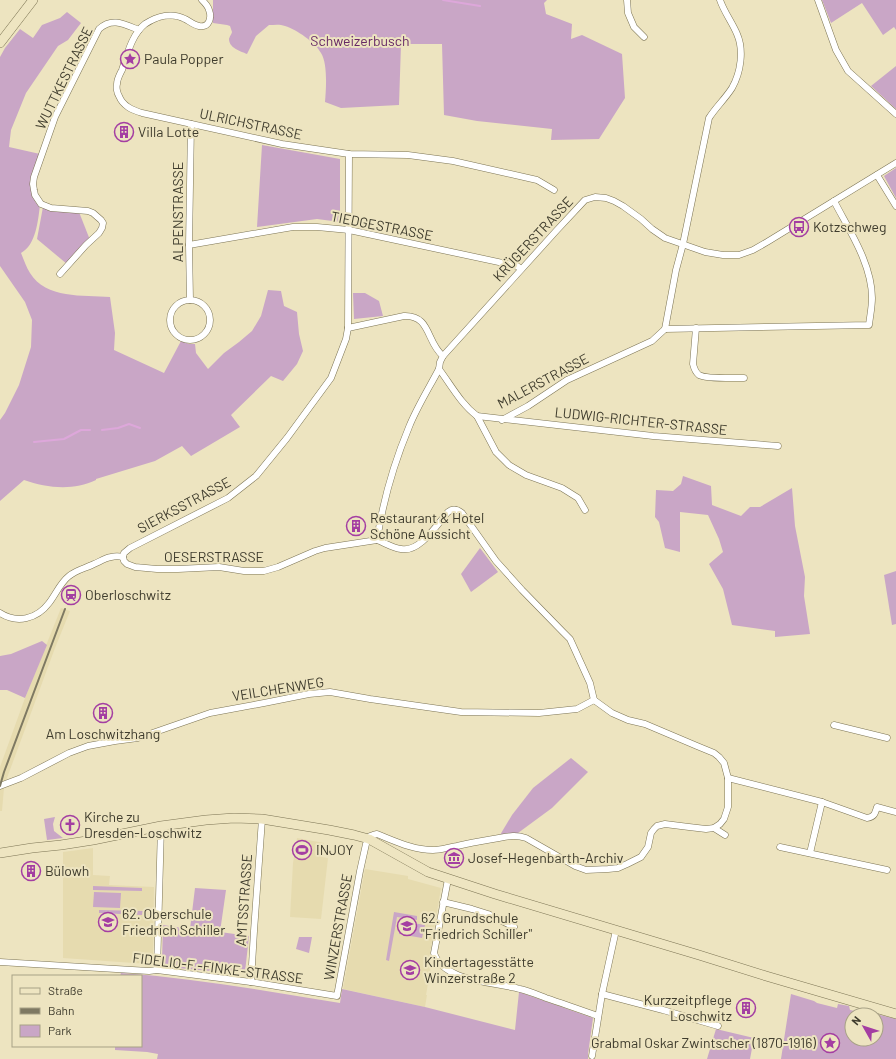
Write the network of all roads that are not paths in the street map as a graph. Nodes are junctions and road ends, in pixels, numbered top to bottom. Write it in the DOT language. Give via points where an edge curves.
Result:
graph roads {
  1 [pos="34,0"];
  2 [pos="202,0"];
  3 [pos="627,0"];
  4 [pos="720,0"];
  5 [pos="818,0"];
  6 [pos="139,30"];
  7 [pos="644,36"];
  8 [pos="0,43"];
  9 [pos="896,114"];
  10 [pos="191,124"];
  11 [pos="349,154"];
  12 [pos="896,163"];
  13 [pos="877,175"];
  14 [pos="554,190"];
  15 [pos="834,201"];
  16 [pos="896,206"];
  17 [pos="349,230"];
  18 [pos="683,244"];
  19 [pos="189,245"];
  20 [pos="521,269"];
  21 [pos="60,274"];
  22 [pos="190,300"];
  23 [pos="348,328"];
  24 [pos="696,328"];
  25 [pos="665,329"];
  26 [pos="443,356"];
  27 [pos="439,369"];
  28 [pos="744,378"];
  29 [pos="477,416"];
  30 [pos="502,420"];
  31 [pos="778,446"];
  32 [pos="585,510"];
  33 [pos="377,540"];
  34 [pos="123,557"];
  35 [pos="0,613"];
  36 [pos="594,700"];
  37 [pos="834,725"];
  38 [pos="887,738"];
  39 [pos="728,778"];
  40 [pos="0,786"];
  41 [pos="822,802"];
  42 [pos="896,812"];
  43 [pos="262,819"];
  44 [pos="161,826"];
  45 [pos="714,828"];
  46 [pos="726,835"];
  47 [pos="369,839"];
  48 [pos="780,847"];
  49 [pos="0,853"];
  50 [pos="810,853"];
  51 [pos="887,870"];
  52 [pos="448,879"];
  53 [pos="443,902"];
  54 [pos="514,927"];
  55 [pos="616,930"];
  56 [pos="0,962"];
  57 [pos="157,970"];
  58 [pos="251,982"];
  59 [pos="602,994"];
  60 [pos="337,996"];
  61 [pos="896,1014"];
  62 [pos="598,1016"];
  63 [pos="718,1026"];
  64 [pos="592,1056"];
  1 -- 8 [label="main road"];
  2 -- 6 [label="street, ULRICHSTRASSE" via="211,17 204,26 168,15 152,20"];
  3 -- 7 [label="street" via="628,13 634,27"];
  4 -- 18 [label="street" via="737,33 740,67 732,87 709,118"];
  5 -- 9 [label="street" via="836,50 848,71"];
  6 -- 10 [label="street, ULRICHSTRASSE" via="117,84 118,95 132,110"];
  6 -- 21 [label="street, WUTTKESTRASSE" via="113,22 99,30 55,117 34,177 34,190 41,204 51,208 88,211 103,223 99,233"];
  10 -- 11 [label="street, ULRICHSTRASSE" via="282,144"];
  10 -- 19 [label="street, ALPENSTRASSE"];
  11 -- 14 [label="street, ULRICHSTRASSE" via="408,155 453,161 538,180"];
  11 -- 17 [label="street"];
  12 -- 13 [label="street, KRÜGERSTRASSE"];
  13 -- 15 [label="street, KRÜGERSTRASSE"];
  13 -- 16 [label="street"];
  15 -- 18 [label="street, KRÜGERSTRASSE" via="762,245 739,255 711,253"];
  15 -- 24 [label="street" via="862,254 868,274 872,298 869,326"];
  17 -- 19 [label="street, TIEDGESTRASSE" via="293,227"];
  17 -- 20 [label="street, TIEDGESTRASSE" via="517,266"];
  17 -- 23 [label="street, SIERKSSTRASSE"];
  18 -- 20 [label="street, KRÜGERSTRASSE" via="666,238 614,201 595,197 580,204"];
  18 -- 25 [label="street"];
  19 -- 22 [label="street, ALPENSTRASSE"];
  20 -- 26 [label="street, KRÜGERSTRASSE"];
  22 -- 22 [label="street" via="205,306 209,312 210,322 204,334 189,341 176,335 169,320 172,309 177,304"];
  23 -- 26 [label="street" via="404,316 416,317 423,323 437,352"];
  23 -- 34 [label="street, SIERKSSTRASSE" via="331,378 256,476 234,495 130,548"];
  24 -- 25 [label="street"];
  24 -- 28 [label="street" via="694,369 707,377"];
  25 -- 30 [label="street, MALERSTRASSE" via="652,341 567,380"];
  26 -- 27 [label="street, KRÜGERSTRASSE"];
  27 -- 29 [label="street" via="463,402"];
  27 -- 33 [label="street, KRÜGERSTRASSE" via="409,427 389,486"];
  29 -- 30 [label="street, MALERSTRASSE"];
  29 -- 32 [label="street" via="496,452 509,465 526,475 562,488 578,498"];
  30 -- 31 [label="street, LUDWIG-RICHTER-STRASSE"];
  33 -- 34 [label="street, OESERSTRASSE" via="320,550 264,571 219,567 135,567 127,564"];
  33 -- 36 [label="street" via="400,549 410,549 420,544 451,509 458,510 496,561 570,640 590,683"];
  34 -- 35 [label="street" via="111,557 69,575 50,602 35,615 16,619"];
  36 -- 39 [label="street" via="628,720 645,724 714,753 724,763"];
  36 -- 40 [label="street, VEILCHENWEG" via="577,708 539,713 461,712 330,692 309,694 210,713 138,738 88,746"];
  37 -- 38 [label="street"];
  39 -- 41 [label="street"];
  39 -- 45 [label="street" via="727,813"];
  41 -- 42 [label="street" via="867,818 874,816 877,808"];
  41 -- 50 [label="street"];
  43 -- 44 [label="main road" via="234,818"];
  43 -- 47 [label="main road"];
  43 -- 58 [label="street, AMTSSTRASSE"];
  44 -- 49 [label="main road" via="93,840"];
  44 -- 57 [label="street"];
  45 -- 46 [label="street"];
  45 -- 47 [label="street" via="665,824 657,826 651,833 648,847 640,857 618,868 597,870 575,866 519,836 440,850 414,848 377,834 373,834"];
  47 -- 52 [label="main road" via="428,872"];
  47 -- 60 [label="street, WINZERSTRASSE" via="360,871"];
  48 -- 50 [label="street"];
  50 -- 51 [label="street"];
  52 -- 53 [label="street"];
  52 -- 55 [label="main road"];
  53 -- 54 [label="street" via="488,914"];
  53 -- 62 [label="street" via="434,953 438,962 470,979 520,989"];
  55 -- 59 [label="street"];
  55 -- 61 [label="main road"];
  56 -- 57 [label="street, FIDELIO-F.-FINKE-STRASSE"];
  57 -- 58 [label="street, FIDELIO-F.-FINKE-STRASSE"];
  58 -- 60 [label="street, FIDELIO-F.-FINKE-STRASSE"];
  59 -- 62 [label="street"];
  59 -- 63 [label="street"];
  62 -- 64 [label="street"];
}
